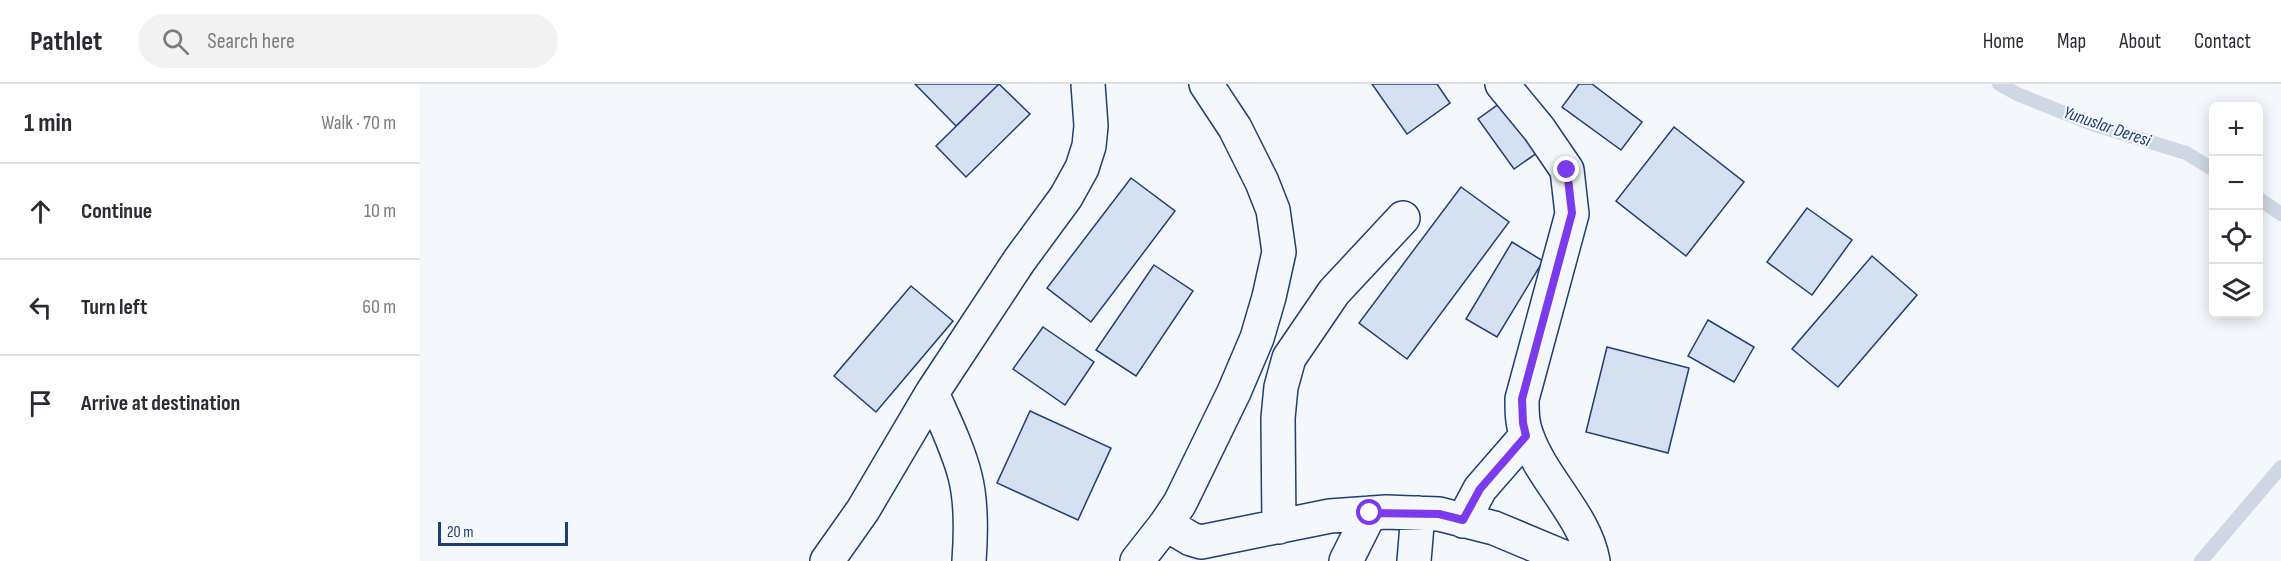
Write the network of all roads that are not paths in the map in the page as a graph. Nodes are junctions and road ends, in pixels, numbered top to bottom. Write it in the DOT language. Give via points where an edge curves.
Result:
graph roads {
  1 [pos="1088,84"];
  2 [pos="1206,84"];
  3 [pos="1502,84"];
  4 [pos="1403,218"];
  5 [pos="932,393"];
  6 [pos="1526,436"];
  7 [pos="1370,513"];
  8 [pos="1418,513"];
  9 [pos="1463,520"];
  10 [pos="1166,524"];
  11 [pos="1279,527"];
  12 [pos="826,561"];
  13 [pos="969,561"];
  14 [pos="1137,561"];
  15 [pos="1347,561"];
  16 [pos="1414,561"];
  17 [pos="1573,561"];
  18 [pos="1593,561"];
  1 -- 5 [label="street" via="1091,126 1082,168"];
  2 -- 10 [label="street" via="1235,128 1262,182 1273,210 1279,252 1260,327 1243,370 1180,503"];
  3 -- 6 [label="street" via="1567,170 1572,213 1522,399"];
  4 -- 11 [label="street" via="1334,292 1289,358 1278,418"];
  5 -- 12 [label="street" via="863,510"];
  5 -- 13 [label="street" via="966,477"];
  6 -- 9 [label="street" via="1480,489"];
  6 -- 18 [label="street" via="1591,549"];
  7 -- 8 [label="street"];
  7 -- 11 [label="street" via="1330,516"];
  7 -- 15 [label="street"];
  8 -- 9 [label="street"];
  8 -- 16 [label="street"];
  9 -- 17 [label="street" via="1494,528"];
  10 -- 11 [label="street" via="1201,542"];
  10 -- 14 [label="street"];
}
